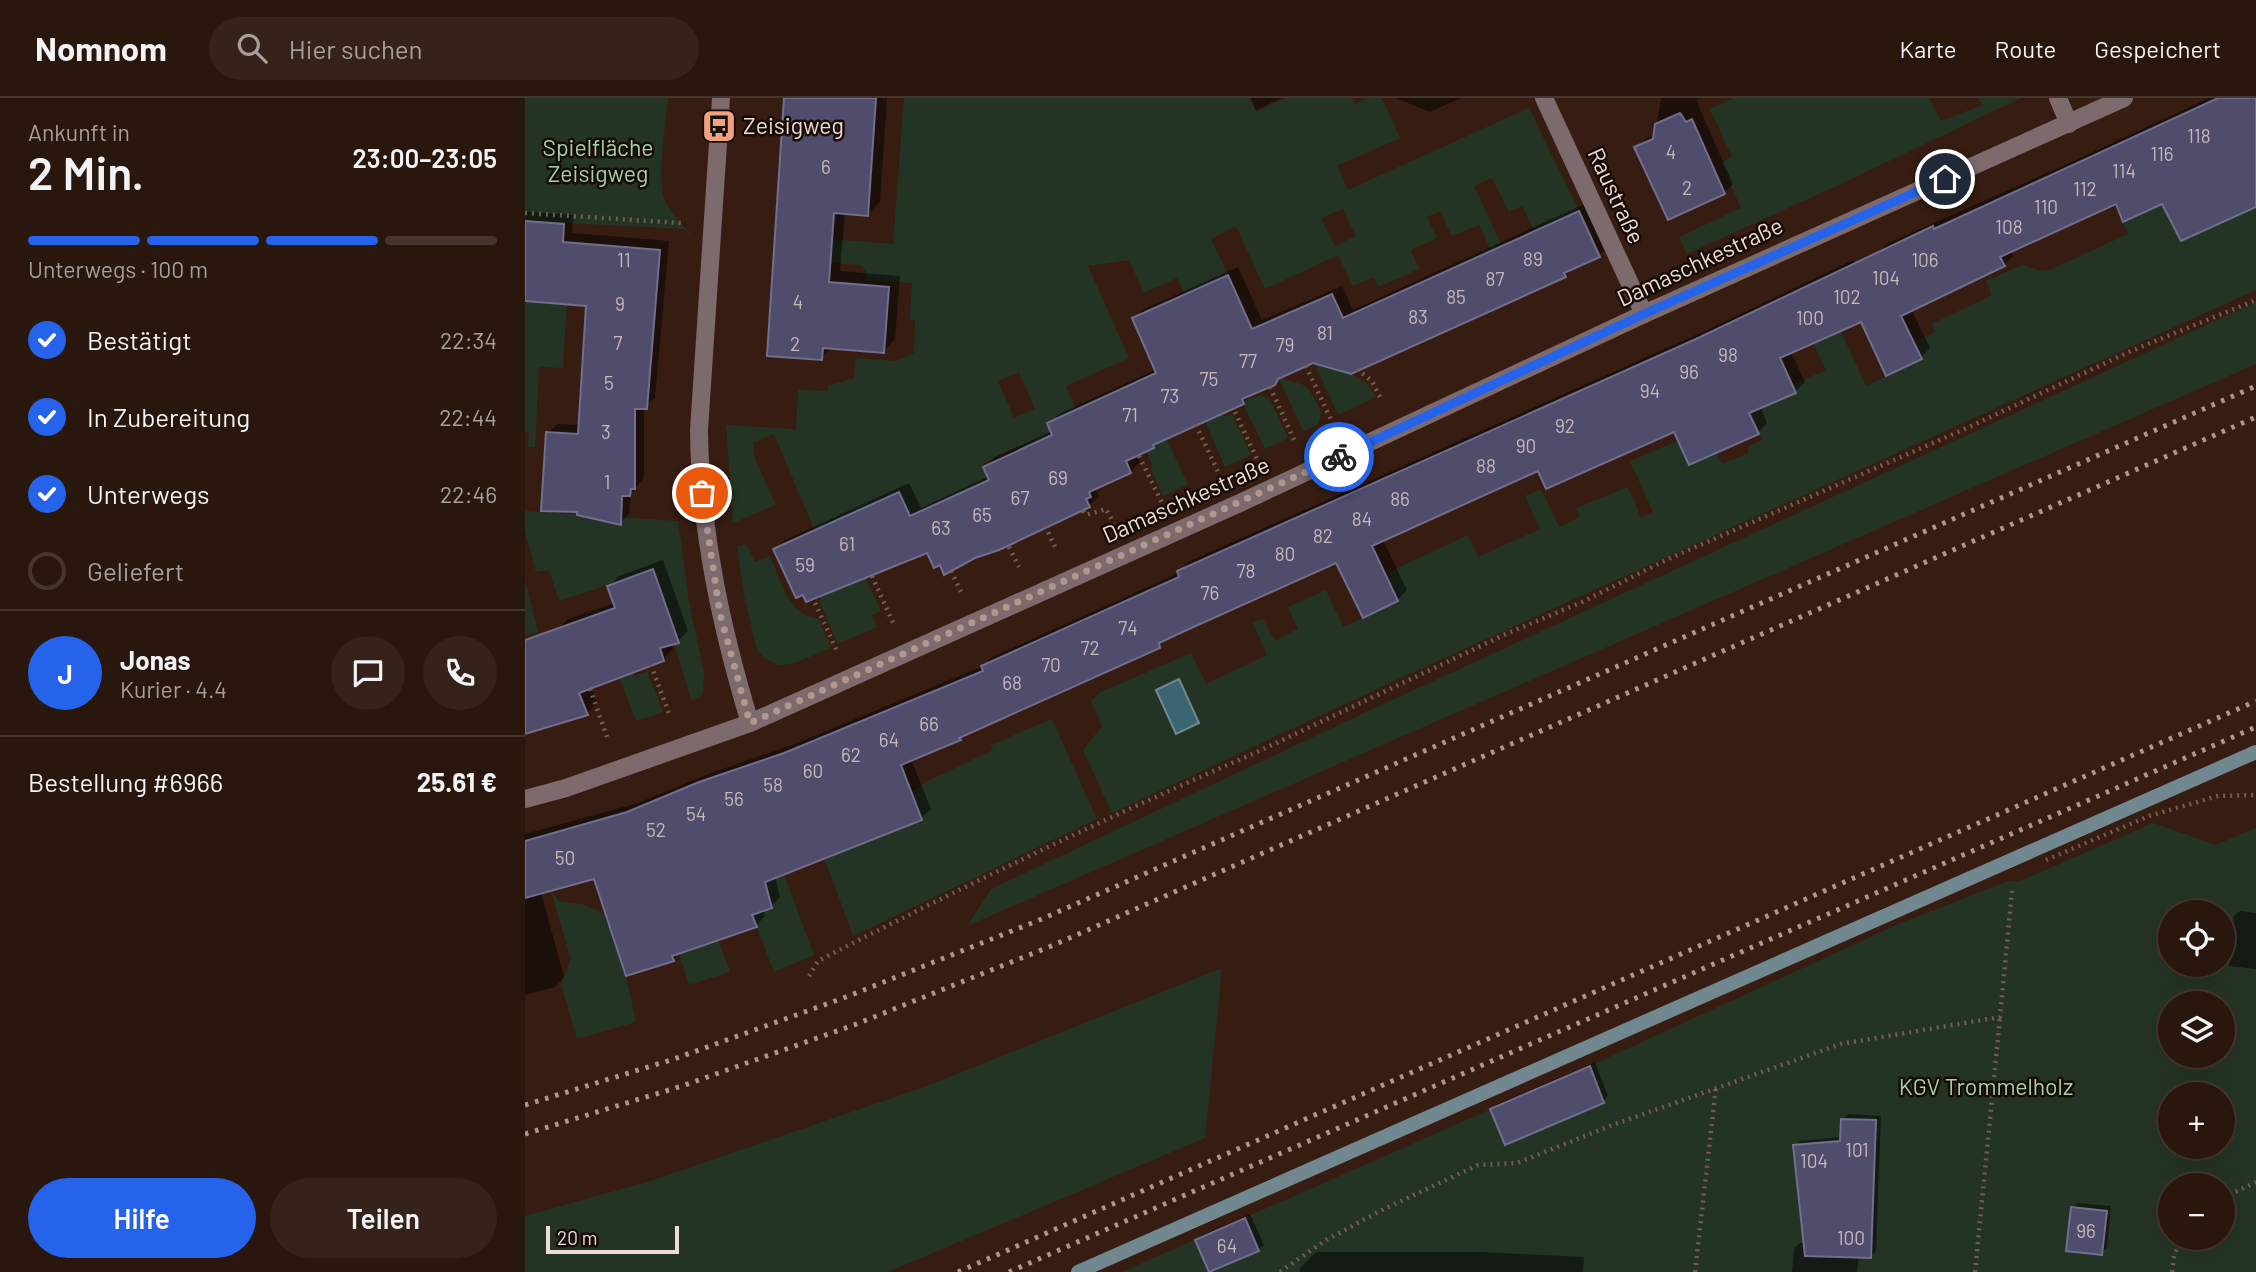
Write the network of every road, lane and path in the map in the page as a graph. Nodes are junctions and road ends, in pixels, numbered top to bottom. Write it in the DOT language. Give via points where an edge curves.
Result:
graph roads {
  1 [pos="721,98"];
  2 [pos="1544,98"];
  3 [pos="2058,98"];
  4 [pos="2124,98"];
  5 [pos="2069,124"];
  6 [pos="525,213"];
  7 [pos="690,224"];
  8 [pos="2256,299"];
  9 [pos="1644,314"];
  10 [pos="1305,366"];
  11 [pos="1357,369"];
  12 [pos="1270,387"];
  13 [pos="1383,402"];
  14 [pos="1235,412"];
  15 [pos="1196,425"];
  16 [pos="1333,425"];
  17 [pos="1295,442"];
  18 [pos="1139,456"];
  19 [pos="1257,459"];
  20 [pos="1220,476"];
  21 [pos="1162,503"];
  22 [pos="1083,511"];
  23 [pos="1114,525"];
  24 [pos="1045,526"];
  25 [pos="1009,547"];
  26 [pos="1057,551"];
  27 [pos="1019,568"];
  28 [pos="951,571"];
  29 [pos="872,576"];
  30 [pos="962,595"];
  31 [pos="815,603"];
  32 [pos="895,626"];
  33 [pos="838,651"];
  34 [pos="651,665"];
  35 [pos="590,689"];
  36 [pos="670,716"];
  37 [pos="750,723"];
  38 [pos="607,737"];
  39 [pos="2256,795"];
  40 [pos="525,799"];
  41 [pos="2046,860"];
  42 [pos="2012,891"];
  43 [pos="809,976"];
  44 [pos="2000,1017"];
  45 [pos="1716,1087"];
  46 [pos="2256,1182"];
  47 [pos="2235,1192"];
  48 [pos="2177,1250"];
  49 [pos="1280,1272"];
  50 [pos="1695,1272"];
  51 [pos="1975,1272"];
  52 [pos="2172,1272"];
  1 -- 37 [label="street" via="699,462 720,614"];
  2 -- 9 [label="street, Raustraße"];
  3 -- 5 [label="street"];
  4 -- 5 [label="street, Damaschkestraße"];
  5 -- 9 [label="street, Damaschkestraße"];
  6 -- 7 [label="path"];
  8 -- 43 [label="path" via="1776,510 1025,857 818,961"];
  9 -- 37 [label="street, Damaschkestraße" via="1242,502"];
  10 -- 16 [label="path"];
  11 -- 13 [label="path" via="1372,381"];
  12 -- 17 [label="path"];
  14 -- 19 [label="path"];
  15 -- 20 [label="path"];
  18 -- 21 [label="path"];
  22 -- 23 [label="path" via="1086,515 1106,509"];
  24 -- 26 [label="path"];
  25 -- 27 [label="path"];
  28 -- 30 [label="path"];
  29 -- 32 [label="path"];
  31 -- 33 [label="path"];
  34 -- 36 [label="path"];
  35 -- 38 [label="path"];
  37 -- 40 [label="street, Damaschkestraße"];
  39 -- 41 [label="path" via="2218,796 2149,816"];
  42 -- 44 [label="path"];
  44 -- 45 [label="path" via="1841,1044"];
  44 -- 51 [label="path"];
  45 -- 49 [label="path" via="1517,1163 1478,1165 1384,1209"];
  45 -- 50 [label="path"];
  46 -- 47 [label="path"];
  48 -- 52 [label="path"];
}
